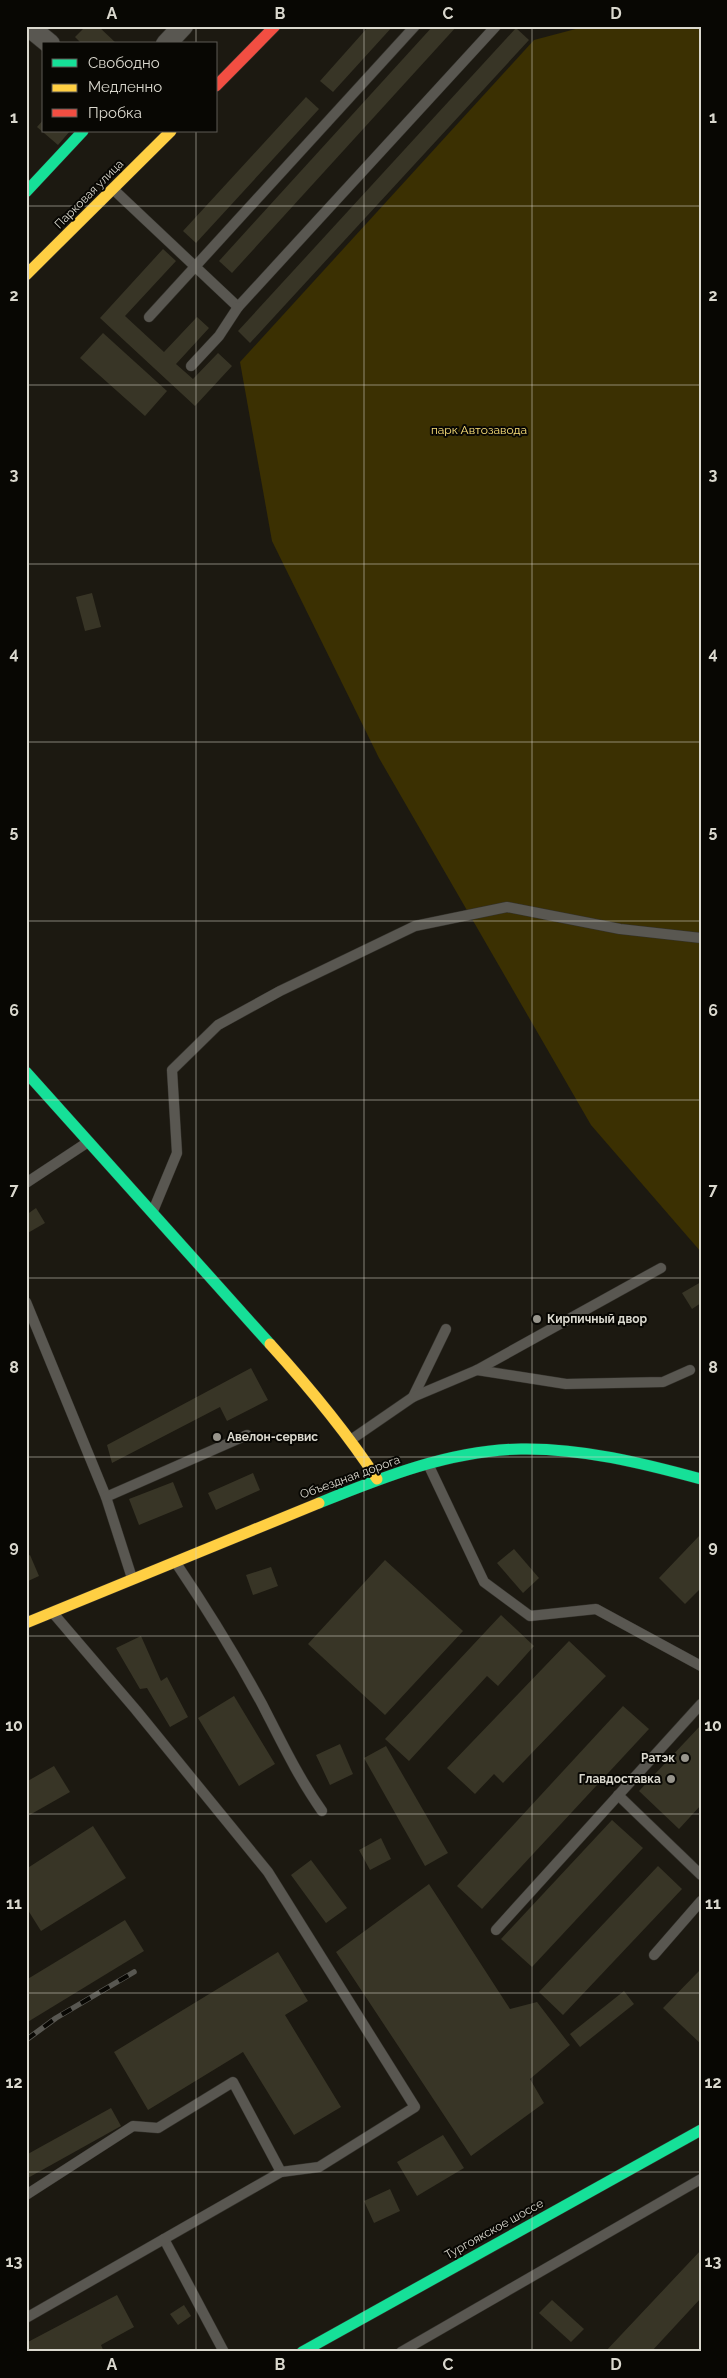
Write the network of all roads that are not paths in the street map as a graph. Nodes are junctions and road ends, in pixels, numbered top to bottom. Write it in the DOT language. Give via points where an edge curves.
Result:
graph roads {
  1 [pos="28,26"];
  2 [pos="184,26"];
  3 [pos="275,26"];
  4 [pos="415,26"];
  5 [pos="496,26"];
  6 [pos="48,42"];
  7 [pos="168,42"];
  8 [pos="218,84"];
  9 [pos="82,132"];
  10 [pos="170,132"];
  11 [pos="29,183"];
  12 [pos="114,189"];
  13 [pos="196,266"];
  14 [pos="26,275"];
  15 [pos="238,306"];
  16 [pos="149,317"];
  17 [pos="191,366"];
  18 [pos="701,938"];
  19 [pos="26,1072"];
  20 [pos="89,1142"];
  21 [pos="26,1183"];
  22 [pos="152,1212"];
  23 [pos="661,1268"];
  24 [pos="26,1302"];
  25 [pos="446,1328"];
  26 [pos="477,1370"];
  27 [pos="690,1370"];
  28 [pos="413,1397"];
  29 [pos="247,1435"];
  30 [pos="351,1439"];
  31 [pos="427,1464"];
  32 [pos="377,1479"];
  33 [pos="701,1479"];
  34 [pos="106,1497"];
  35 [pos="174,1560"];
  36 [pos="132,1579"];
  37 [pos="53,1613"];
  38 [pos="26,1623"];
  39 [pos="701,1666"];
  40 [pos="701,1704"];
  41 [pos="618,1795"];
  42 [pos="322,1811"];
  43 [pos="701,1875"];
  44 [pos="701,1901"];
  45 [pos="496,1930"];
  46 [pos="654,1955"];
  47 [pos="701,2130"];
  48 [pos="281,2172"];
  49 [pos="701,2179"];
  50 [pos="26,2195"];
  51 [pos="164,2239"];
  52 [pos="26,2318"];
  53 [pos="224,2352"];
  54 [pos="302,2352"];
  55 [pos="400,2352"];
  1 -- 6 [label="street"];
  2 -- 7 [label="street"];
  3 -- 8 [label="main road"];
  4 -- 13 [label="lane"];
  5 -- 15 [label="lane"];
  9 -- 11 [label="main road"];
  10 -- 12 [label="main road, Парковая улица"];
  12 -- 13 [label="lane"];
  12 -- 14 [label="main road, Парковая улица"];
  13 -- 15 [label="lane"];
  13 -- 16 [label="lane"];
  15 -- 17 [label="lane" via="219,336"];
  18 -- 22 [label="lane" via="620,928 507,907 415,926 280,991 218,1025 172,1070 177,1153"];
  19 -- 20 [label="main road"];
  20 -- 21 [label="lane"];
  20 -- 22 [label="main road"];
  22 -- 30 [label="main road" via="314,1393"];
  23 -- 26 [label="lane"];
  24 -- 34 [label="lane"];
  25 -- 28 [label="lane"];
  26 -- 27 [label="lane" via="566,1384 663,1382"];
  26 -- 28 [label="lane"];
  28 -- 30 [label="lane"];
  29 -- 34 [label="lane"];
  30 -- 32 [label="main road"];
  31 -- 32 [label="main road, Объездная дорога"];
  31 -- 33 [label="main road, Объездная дорога" via="520,1449 577,1452"];
  31 -- 39 [label="lane" via="484,1582 530,1616 596,1609"];
  32 -- 35 [label="main road, Объездная дорога"];
  34 -- 36 [label="lane"];
  35 -- 36 [label="main road, Объездная дорога"];
  35 -- 42 [label="lane" via="210,1613 302,1782"];
  36 -- 37 [label="main road, Объездная дорога"];
  37 -- 38 [label="main road, Объездная дорога"];
  37 -- 48 [label="lane" via="268,1872 415,2107 319,2167"];
  40 -- 41 [label="lane"];
  41 -- 43 [label="lane"];
  41 -- 45 [label="lane"];
  44 -- 46 [label="lane"];
  47 -- 54 [label="main road, Тургоякское шоссе"];
  48 -- 50 [label="lane" via="233,2082 158,2128 132,2126"];
  48 -- 51 [label="lane"];
  49 -- 55 [label="lane"];
  51 -- 52 [label="lane"];
  51 -- 53 [label="lane"];
}
